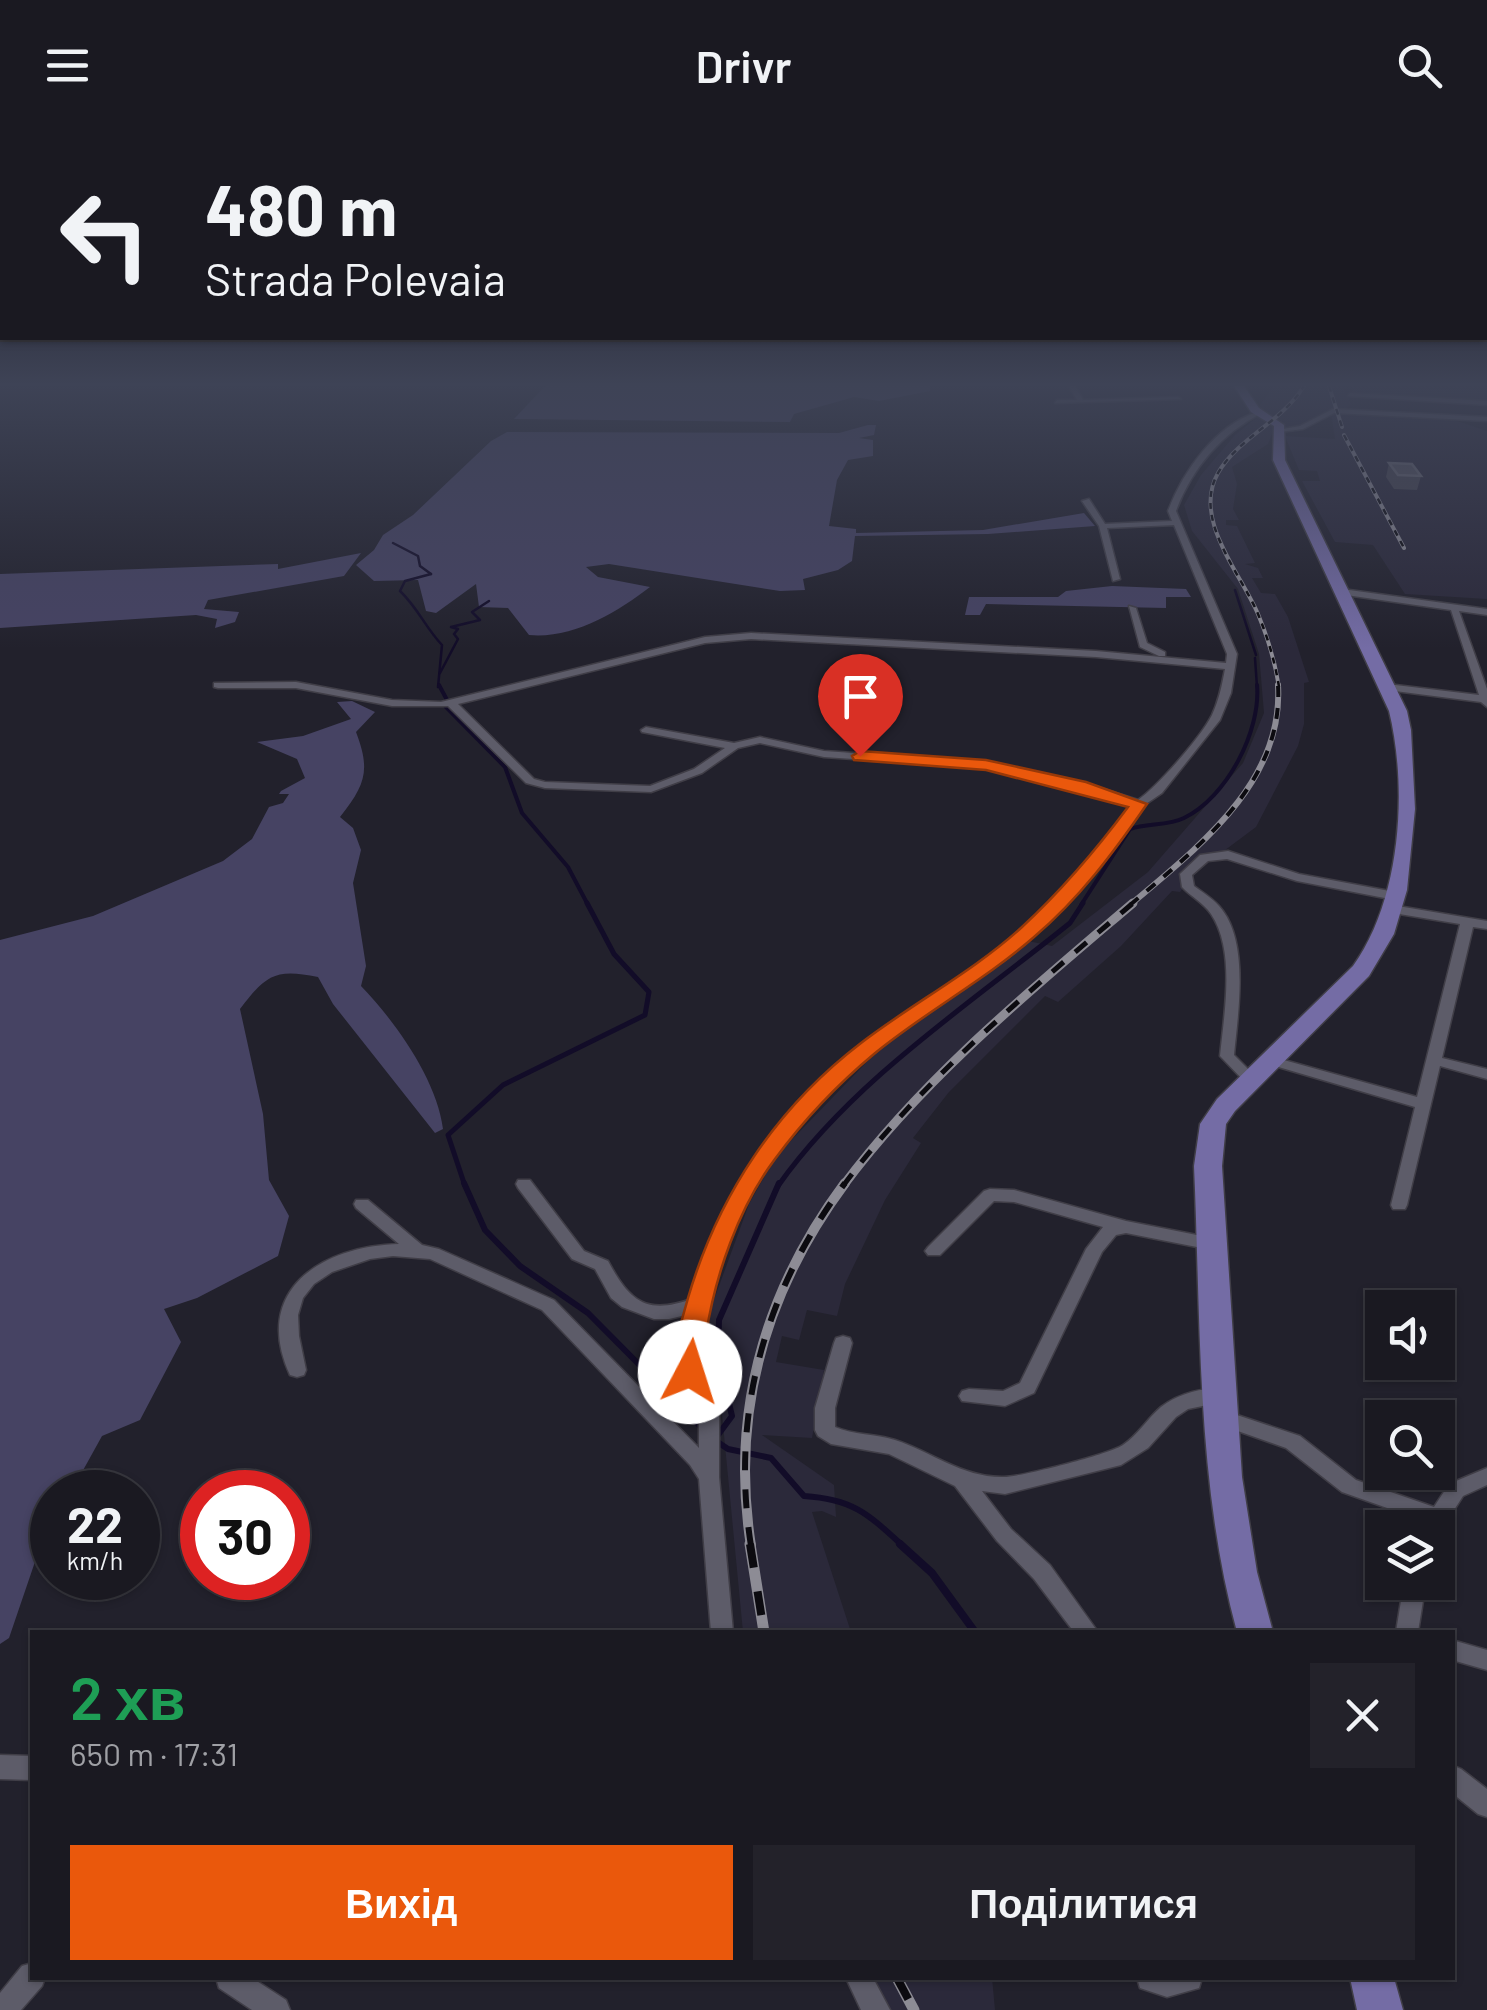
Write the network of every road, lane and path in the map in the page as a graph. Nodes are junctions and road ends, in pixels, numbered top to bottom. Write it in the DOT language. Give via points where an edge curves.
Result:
graph roads {
  1 [pos="1190,474"];
  2 [pos="1286,474"];
  3 [pos="1086,501"];
  4 [pos="1176,523"];
  5 [pos="1103,526"];
  6 [pos="1116,579"];
  7 [pos="1342,592"];
  8 [pos="1132,608"];
  9 [pos="1455,611"];
  10 [pos="1487,612"];
  11 [pos="1469,653"];
  12 [pos="1487,654"];
  13 [pos="1185,662"];
  14 [pos="1228,666"];
  15 [pos="218,684"];
  16 [pos="1387,687"];
  17 [pos="1485,702"];
  18 [pos="452,704"];
  19 [pos="646,730"];
  20 [pos="734,746"];
  21 [pos="1139,804"];
  22 [pos="1394,902"];
  23 [pos="1467,924"];
  24 [pos="1487,925"];
  25 [pos="1433,1060"];
  26 [pos="1273,1061"];
  27 [pos="1487,1074"];
  28 [pos="1252,1080"];
  29 [pos="1423,1104"];
  30 [pos="524,1184"];
  31 [pos="362,1204"];
  32 [pos="1399,1205"];
  33 [pos="1126,1227"];
  34 [pos="1212,1244"];
  35 [pos="416,1249"];
  36 [pos="934,1251"];
  37 [pos="700,1302"];
  38 [pos="843,1343"];
  39 [pos="297,1370"];
  40 [pos="970,1396"];
  41 [pos="1222,1407"];
  42 [pos="1487,1476"];
  43 [pos="709,1477"];
  44 [pos="962,1480"];
  45 [pos="1405,1510"];
  46 [pos="1442,1510"];
  47 [pos="1412,1600"];
  48 [pos="722,1630"];
  49 [pos="1086,1630"];
  50 [pos="1255,1630"];
  51 [pos="1408,1630"];
  52 [pos="1455,1651"];
  53 [pos="1487,1660"];
  54 [pos="0,1767"];
  55 [pos="30,1768"];
  56 [pos="1455,1779"];
  57 [pos="1487,1804"];
  58 [pos="30,1978"];
  59 [pos="232,1980"];
  60 [pos="860,1980"];
  61 [pos="1372,1980"];
  62 [pos="2,2010"];
  63 [pos="276,2010"];
  64 [pos="876,2010"];
  65 [pos="1380,2010"];
  1 -- 4 [label="street" via="1172,510"];
  2 -- 7 [label="main road"];
  3 -- 5 [label="street"];
  4 -- 5 [label="street"];
  4 -- 14 [label="street" via="1229,644"];
  5 -- 6 [label="street"];
  7 -- 9 [label="street"];
  7 -- 16 [label="main road"];
  8 -- 13 [label="street" via="1143,645"];
  9 -- 10 [label="street"];
  9 -- 11 [label="street"];
  11 -- 12 [label="street"];
  11 -- 17 [label="street"];
  13 -- 14 [label="street"];
  13 -- 18 [label="street" via="751,636 705,640"];
  14 -- 21 [label="street" via="1215,720 1158,791"];
  15 -- 18 [label="street" via="296,685 404,704"];
  16 -- 17 [label="street"];
  16 -- 22 [label="main road" via="1408,753"];
  18 -- 20 [label="street" via="530,781 545,785 651,789 698,772"];
  19 -- 20 [label="street"];
  20 -- 21 [label="street" via="760,740 824,754 973,763"];
  21 -- 37 [label="street" via="1090,870 1027,934 890,1030 794,1120 734,1206"];
  22 -- 23 [label="street"];
  22 -- 26 [label="main road" via="1361,971"];
  22 -- 28 [label="street" via="1218,854 1196,861 1186,874 1190,891 1216,910 1228,939 1234,988 1227,1056"];
  23 -- 24 [label="street"];
  23 -- 25 [label="street"];
  25 -- 27 [label="street"];
  25 -- 29 [label="street"];
  26 -- 28 [label="main road"];
  26 -- 29 [label="street"];
  28 -- 34 [label="main road" via="1213,1124"];
  29 -- 32 [label="street"];
  30 -- 37 [label="street" via="578,1254 602,1264 611,1288 637,1308 670,1314"];
  31 -- 35 [label="street"];
  33 -- 34 [label="street"];
  33 -- 36 [label="street" via="990,1195"];
  33 -- 40 [label="street" via="1110,1230 1095,1249 1027,1388 1005,1398"];
  34 -- 41 [label="main road"];
  35 -- 39 [label="street" via="365,1252 332,1265 302,1288 288,1315"];
  35 -- 43 [label="street" via="548,1305"];
  37 -- 43 [label="street" via="689,1354 703,1395"];
  38 -- 44 [label="street" via="825,1430 892,1447"];
  41 -- 44 [label="street" via="1202,1396 1167,1413 1131,1453 1114,1459 1005,1486"];
  41 -- 45 [label="street" via="1293,1442 1350,1486"];
  41 -- 50 [label="main road" via="1239,1572"];
  42 -- 46 [label="street" via="1456,1490"];
  43 -- 48 [label="street"];
  44 -- 49 [label="street"];
  47 -- 51 [label="street"];
  52 -- 53 [label="street"];
  54 -- 55 [label="street"];
  56 -- 57 [label="street"];
  58 -- 62 [label="street"];
  59 -- 63 [label="street"];
  60 -- 64 [label="street"];
  61 -- 65 [label="main road"];
}
